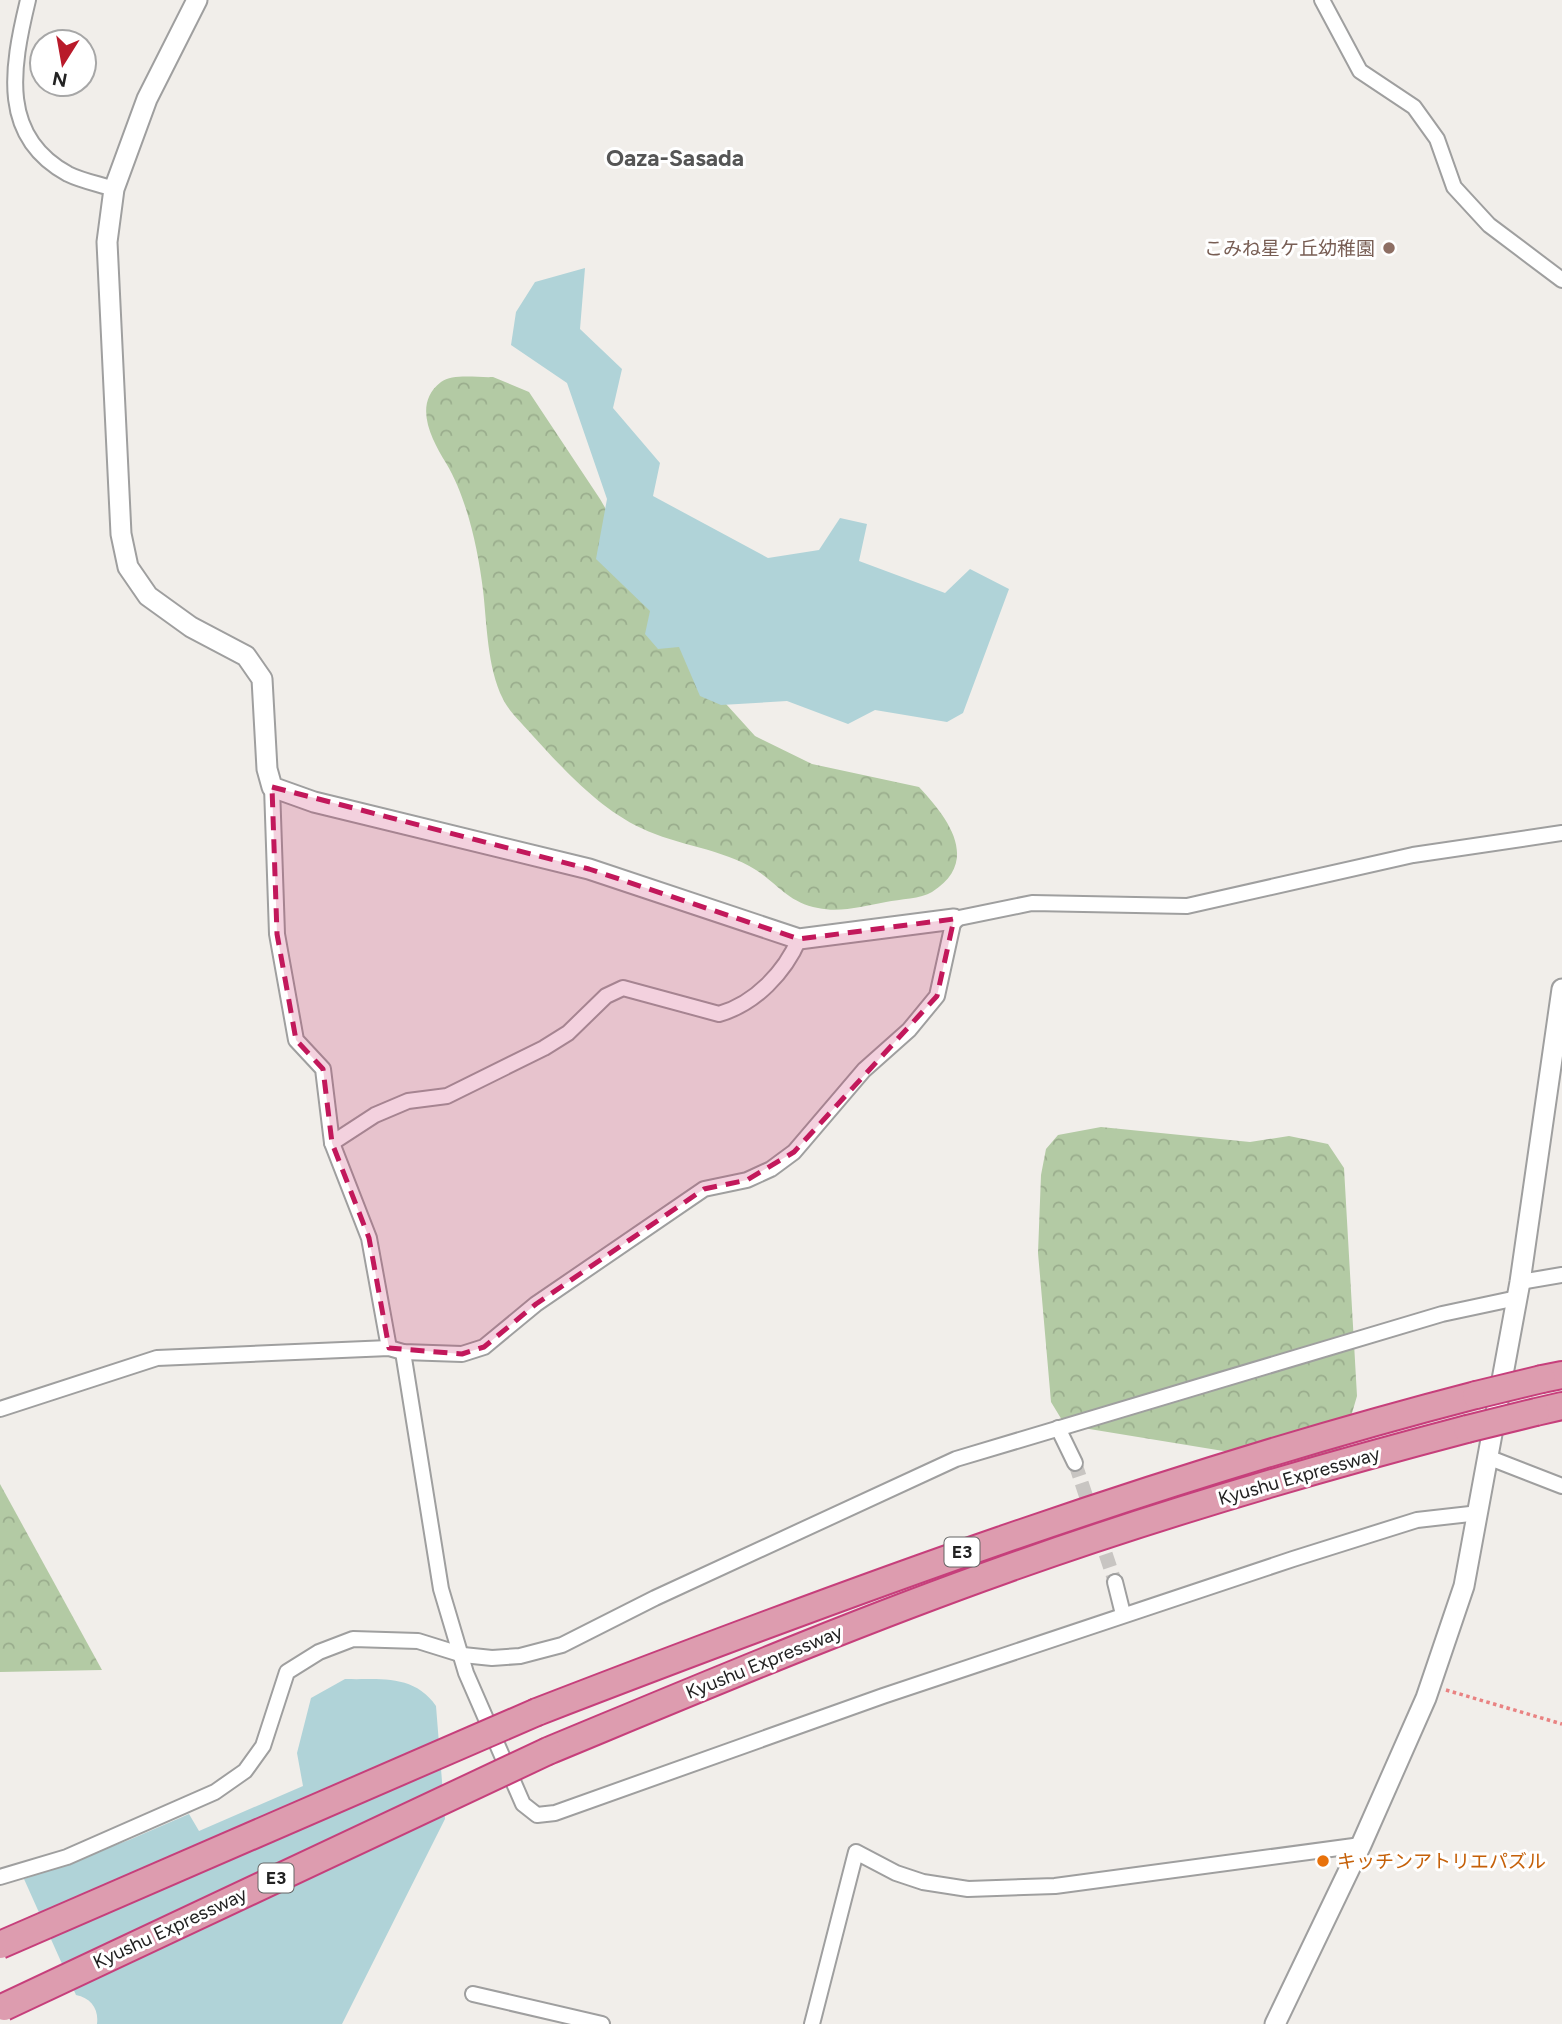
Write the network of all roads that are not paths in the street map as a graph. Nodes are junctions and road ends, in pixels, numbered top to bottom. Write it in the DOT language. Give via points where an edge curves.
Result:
graph roads {
  1 [pos="28,0"];
  2 [pos="197,0"];
  3 [pos="1322,0"];
  4 [pos="114,189"];
  5 [pos="1562,281"];
  6 [pos="272,787"];
  7 [pos="1562,832"];
  8 [pos="954,919"];
  9 [pos="799,939"];
  10 [pos="1562,989"];
  11 [pos="332,1143"];
  12 [pos="1562,1275"];
  13 [pos="1519,1290"];
  14 [pos="388,1348"];
  15 [pos="403,1352"];
  16 [pos="1552,1377"];
  17 [pos="1562,1406"];
  18 [pos="0,1409"];
  19 [pos="1058,1428"];
  20 [pos="1490,1458"];
  21 [pos="1075,1463"];
  22 [pos="1562,1486"];
  23 [pos="1479,1513"];
  24 [pos="1115,1582"];
  25 [pos="1123,1614"];
  26 [pos="463,1655"];
  27 [pos="1361,1845"];
  28 [pos="0,1877"];
  29 [pos="0,1945"];
  30 [pos="473,1994"];
  31 [pos="2,2008"];
  32 [pos="602,2024"];
  33 [pos="812,2024"];
  34 [pos="1275,2024"];
  1 -- 4 [label="street" via="9,105 16,132 40,158 68,174"];
  2 -- 4 [label="street" via="147,99"];
  3 -- 5 [label="street" via="1360,71 1413,107 1437,139 1454,187 1489,225"];
  4 -- 6 [label="street" via="107,242 121,534 128,566 148,596 191,627 246,656 262,679"];
  6 -- 9 [label="street" via="314,802 589,869"];
  6 -- 11 [label="street" via="277,934 296,1040 323,1069"];
  7 -- 8 [label="street" via="1413,855 1187,906 1032,902"];
  8 -- 9 [label="street"];
  8 -- 15 [label="street" via="937,996 909,1030 864,1070 794,1152 747,1180 704,1189 536,1304 484,1347 462,1354"];
  9 -- 11 [label="street" via="789,962 733,1010 719,1014 623,988 606,996 544,1048 447,1096 408,1101 375,1115"];
  10 -- 13 [label="street"];
  11 -- 14 [label="street" via="369,1238"];
  12 -- 13 [label="street"];
  13 -- 19 [label="street"];
  13 -- 20 [label="street"];
  14 -- 15 [label="street"];
  14 -- 18 [label="street" via="157,1358"];
  15 -- 26 [label="street" via="441,1589"];
  16 -- 29 [label="highway, Kyushu Expressway / E3, bridge" via="1221,1466 996,1540 537,1712"];
  17 -- 31 [label="highway, Kyushu Expressway / E3, bridge" via="1229,1496 1007,1569 761,1662 548,1751"];
  19 -- 21 [label="street"];
  19 -- 26 [label="street" via="956,1459 562,1645 520,1656"];
  20 -- 22 [label="street"];
  20 -- 23 [label="street"];
  23 -- 25 [label="street" via="1417,1520"];
  23 -- 27 [label="street" via="1464,1586 1430,1685"];
  24 -- 25 [label="street"];
  25 -- 26 [label="street" via="555,1813 537,1815 523,1804 466,1672"];
  26 -- 28 [label="street" via="418,1641 353,1639 319,1652 288,1672 263,1746 245,1771 215,1792 67,1857"];
  27 -- 33 [label="street" via="1055,1886 968,1889 923,1882 856,1852"];
  27 -- 34 [label="street"];
  30 -- 32 [label="street"];
}
